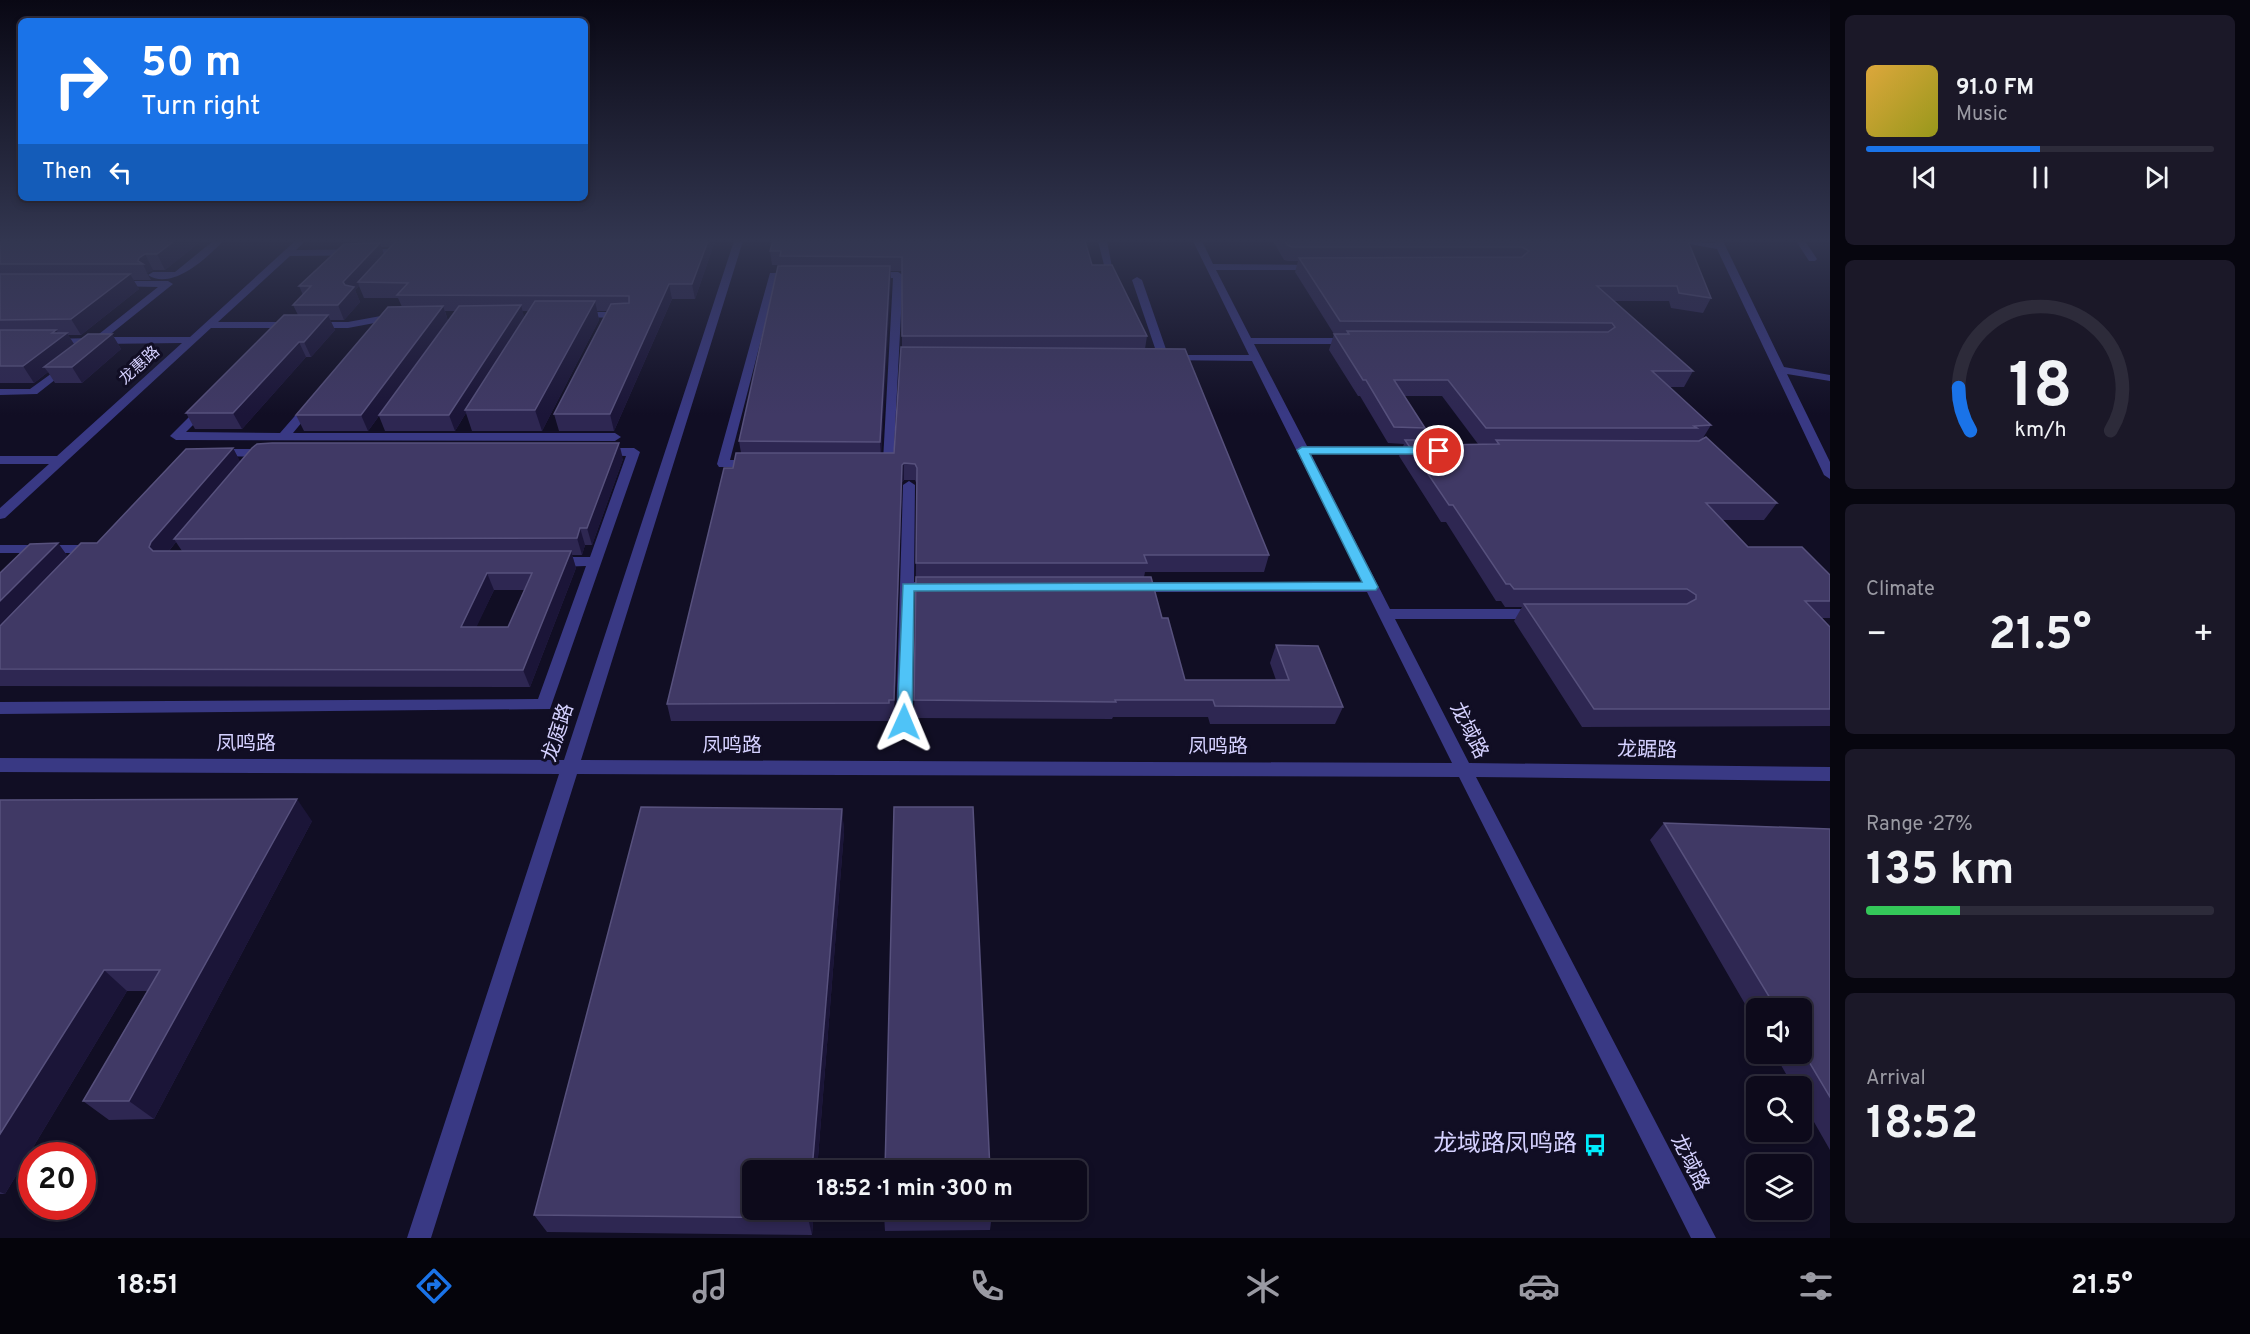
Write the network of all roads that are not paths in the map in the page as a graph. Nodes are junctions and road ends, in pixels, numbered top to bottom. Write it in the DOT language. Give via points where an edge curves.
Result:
graph roads {
  1 [pos="150,299"];
  2 [pos="239,299"];
  3 [pos="720,299"];
  4 [pos="766,299"];
  5 [pos="899,299"];
  6 [pos="1142,299"];
  7 [pos="1226,299"];
  8 [pos="1746,299"];
  9 [pos="568,315"];
  10 [pos="627,315"];
  11 [pos="403,316"];
  12 [pos="385,317"];
  13 [pos="287,325"];
  14 [pos="209,326"];
  15 [pos="371,334"];
  16 [pos="193,340"];
  17 [pos="43,341"];
  18 [pos="97,341"];
  19 [pos="271,341"];
  20 [pos="1248,341"];
  21 [pos="1365,342"];
  22 [pos="900,357"];
  23 [pos="1256,358"];
  24 [pos="1780,370"];
  25 [pos="1830,378"];
  26 [pos="0,392"];
  27 [pos="320,394"];
  28 [pos="215,397"];
  29 [pos="284,436"];
  30 [pos="615,437"];
  31 [pos="1302,450"];
  32 [pos="1431,451"];
  33 [pos="588,452"];
  34 [pos="205,453"];
  35 [pos="261,453"];
  36 [pos="285,453"];
  37 [pos="0,459"];
  38 [pos="61,459"];
  39 [pos="246,472"];
  40 [pos="1830,475"];
  41 [pos="909,485"];
  42 [pos="0,515"];
  43 [pos="0,549"];
  44 [pos="595,561"];
  45 [pos="536,562"];
  46 [pos="78,565"];
  47 [pos="907,587"];
  48 [pos="955,587"];
  49 [pos="1121,587"];
  50 [pos="1371,587"];
  51 [pos="1385,614"];
  52 [pos="1547,614"];
  53 [pos="0,708"];
  54 [pos="904,722"];
  55 [pos="0,765"];
  56 [pos="570,767"];
  57 [pos="1464,770"];
  58 [pos="1830,774"];
  59 [pos="419,1238"];
  60 [pos="1704,1238"];
  1 -- 18 [label="street"];
  2 -- 14 [label="street, 龙惠路"];
  3 -- 56 [label="street, 龙庭路"];
  4 -- 22 [label="street" via="723,464 889,465"];
  5 -- 22 [label="street"];
  6 -- 23 [label="street" via="1157,358"];
  7 -- 20 [label="street, 龙域路"];
  8 -- 24 [label="street"];
  9 -- 10 [label="street" via="608,320"];
  11 -- 12 [label="street"];
  12 -- 13 [label="street" via="348,325"];
  12 -- 15 [label="street"];
  13 -- 14 [label="street"];
  13 -- 19 [label="street"];
  14 -- 16 [label="street, 龙惠路"];
  16 -- 18 [label="street"];
  16 -- 38 [label="street, 龙惠路"];
  17 -- 18 [label="street"];
  18 -- 26 [label="street" via="33,392"];
  20 -- 21 [label="street"];
  20 -- 23 [label="street, 龙域路"];
  23 -- 31 [label="street, 龙域路"];
  24 -- 25 [label="street"];
  24 -- 40 [label="street"];
  27 -- 29 [label="street"];
  28 -- 29 [label="street" via="176,436"];
  29 -- 30 [label="street" via="549,432"];
  31 -- 32 [label="street"];
  31 -- 50 [label="street, 龙域路"];
  33 -- 44 [label="street" via="634,452"];
  34 -- 35 [label="street"];
  35 -- 36 [label="street"];
  35 -- 39 [label="street"];
  37 -- 38 [label="street"];
  38 -- 42 [label="street, 龙惠路"];
  41 -- 47 [label="street"];
  43 -- 46 [label="street" via="97,544"];
  44 -- 45 [label="street"];
  44 -- 53 [label="street" via="544,705"];
  47 -- 48 [label="street"];
  47 -- 54 [label="street"];
  49 -- 50 [label="street"];
  50 -- 51 [label="street, 龙域路"];
  51 -- 52 [label="street"];
  51 -- 57 [label="street, 龙域路"];
  55 -- 56 [label="street, 凤鸣路"];
  56 -- 57 [label="street, 凤鸣路"];
  56 -- 59 [label="street, 龙庭路"];
  57 -- 58 [label="street, 龙踞路"];
  57 -- 60 [label="street, 龙域路"];
}
